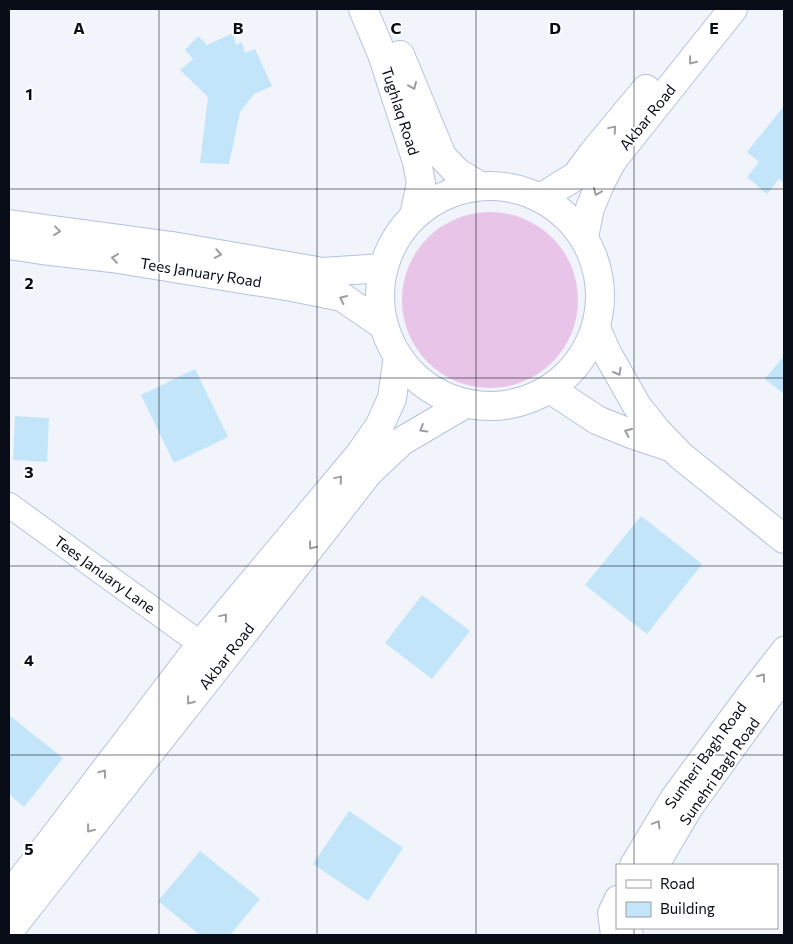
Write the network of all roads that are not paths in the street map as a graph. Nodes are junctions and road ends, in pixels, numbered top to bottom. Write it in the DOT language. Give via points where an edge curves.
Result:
graph roads {
  1 [pos="363,9"];
  2 [pos="380,9"];
  3 [pos="709,9"];
  4 [pos="733,9"];
  5 [pos="480,186"];
  6 [pos="540,198"];
  7 [pos="414,216"];
  8 [pos="9,224"];
  9 [pos="584,237"];
  10 [pos="9,245"];
  11 [pos="384,268"];
  12 [pos="384,326"];
  13 [pos="596,328"];
  14 [pos="398,356"];
  15 [pos="550,389"];
  16 [pos="465,404"];
  17 [pos="674,448"];
  18 [pos="9,505"];
  19 [pos="784,539"];
  20 [pos="201,644"];
  21 [pos="784,649"];
  22 [pos="784,678"];
  23 [pos="633,864"];
  24 [pos="658,864"];
  25 [pos="9,895"];
  26 [pos="616,900"];
  27 [pos="9,932"];
  28 [pos="612,935"];
  1 -- 7 [label="main road, Tughlaq Road" via="382,54 417,162 421,183"];
  2 -- 5 [label="main road, Tughlaq Road, one-way" via="442,156 457,172"];
  6 -- 3 [label="main road, Akbar Road, one-way" via="576,176"];
  4 -- 9 [label="main road, Akbar Road, one-way" via="612,161 590,208"];
  5 -- 6 [label="main road" via="515,188"];
  5 -- 7 [label="main road" via="444,196"];
  6 -- 9 [label="main road" via="568,217"];
  7 -- 11 [label="main road" via="395,240"];
  8 -- 11 [label="main road, Tees January Road, one-way" via="172,246 323,272"];
  9 -- 13 [label="main road" via="598,269 601,286"];
  12 -- 10 [label="main road, Tees January Road, one-way" via="342,297 112,258"];
  11 -- 12 [label="main road" via="380,297"];
  12 -- 14 [label="main road"];
  13 -- 15 [label="main road" via="576,367"];
  13 -- 17 [label="main road, one-way" via="637,406"];
  14 -- 16 [label="main road" via="420,382 449,399"];
  20 -- 14 [label="main road, Akbar Road, one-way" via="380,426 392,398"];
  15 -- 16 [label="main road" via="509,405"];
  17 -- 15 [label="main road, one-way" via="597,420"];
  16 -- 27 [label="main road, Akbar Road, one-way" via="402,441 369,472"];
  17 -- 19 [label="main road"];
  18 -- 20 [label="street, Tees January Lane"];
  25 -- 20 [label="main road, Akbar Road, one-way"];
  23 -- 21 [label="street, Sunheri Bagh Road, one-way" via="673,797"];
  22 -- 24 [label="street, Sunehri Bagh Road" via="690,809"];
  26 -- 28 [label="street" via="610,913"];
}
